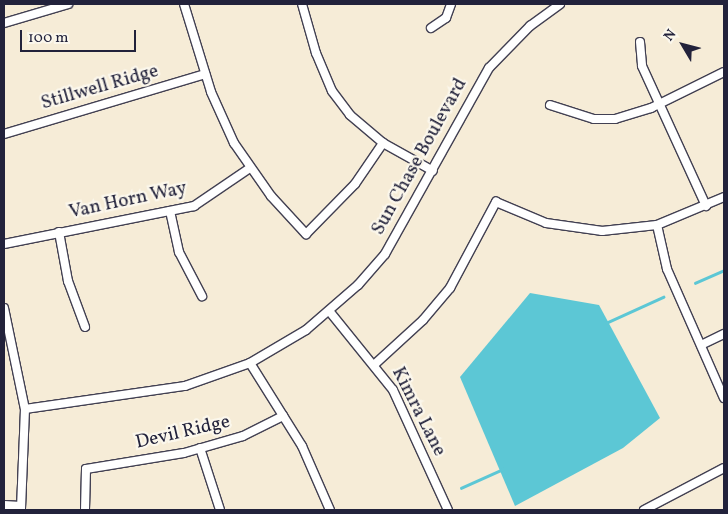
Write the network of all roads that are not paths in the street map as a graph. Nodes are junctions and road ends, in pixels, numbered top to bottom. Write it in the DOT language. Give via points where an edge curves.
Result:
graph roads {
  1 [pos="68,4"];
  2 [pos="184,4"];
  3 [pos="302,4"];
  4 [pos="451,4"];
  5 [pos="560,4"];
  6 [pos="4,23"];
  7 [pos="431,28"];
  8 [pos="640,42"];
  9 [pos="724,72"];
  10 [pos="205,74"];
  11 [pos="659,104"];
  12 [pos="550,105"];
  13 [pos="4,134"];
  14 [pos="383,144"];
  15 [pos="250,168"];
  16 [pos="433,171"];
  17 [pos="724,197"];
  18 [pos="706,206"];
  19 [pos="170,211"];
  20 [pos="657,225"];
  21 [pos="59,232"];
  22 [pos="4,244"];
  23 [pos="202,296"];
  24 [pos="4,308"];
  25 [pos="330,312"];
  26 [pos="85,327"];
  27 [pos="724,334"];
  28 [pos="701,345"];
  29 [pos="250,363"];
  30 [pos="375,364"];
  31 [pos="724,398"];
  32 [pos="25,409"];
  33 [pos="283,416"];
  34 [pos="200,448"];
  35 [pos="724,468"];
  36 [pos="4,504"];
  37 [pos="21,508"];
  38 [pos="85,510"];
  39 [pos="220,510"];
  40 [pos="330,510"];
  41 [pos="448,510"];
  42 [pos="644,510"];
  1 -- 6 [label="street"];
  2 -- 10 [label="street"];
  3 -- 14 [label="street" via="332,91 350,115"];
  4 -- 7 [label="street" via="446,18"];
  5 -- 16 [label="street, Sun Chase Boulevard" via="530,26 490,68"];
  8 -- 11 [label="street" via="642,66"];
  9 -- 11 [label="street"];
  10 -- 13 [label="street, Stillwell Ridge"];
  10 -- 15 [label="street" via="221,118"];
  11 -- 12 [label="street" via="634,115 594,119"];
  11 -- 18 [label="street"];
  14 -- 15 [label="street" via="355,184 306,234"];
  14 -- 16 [label="street"];
  15 -- 19 [label="street, Van Horn Way" via="213,196"];
  16 -- 25 [label="street, Sun Chase Boulevard" via="384,254"];
  17 -- 18 [label="street"];
  18 -- 20 [label="street"];
  19 -- 21 [label="street, Van Horn Way"];
  19 -- 23 [label="street" via="179,252"];
  20 -- 28 [label="street" via="661,253"];
  20 -- 30 [label="street" via="602,231 573,229 496,202 450,288 423,320"];
  21 -- 22 [label="street, Van Horn Way"];
  21 -- 26 [label="street" via="68,280"];
  24 -- 32 [label="street"];
  25 -- 29 [label="street, Sun Chase Boulevard"];
  25 -- 30 [label="street, Kimra Lane"];
  27 -- 28 [label="street"];
  28 -- 31 [label="street"];
  29 -- 32 [label="street, Sun Chase Boulevard" via="185,386"];
  29 -- 33 [label="street"];
  30 -- 41 [label="street, Kimra Lane" via="407,416"];
  32 -- 37 [label="street"];
  33 -- 34 [label="street, Devil Ridge" via="243,436"];
  33 -- 40 [label="street"];
  34 -- 38 [label="street, Devil Ridge" via="86,469"];
  34 -- 39 [label="street"];
  35 -- 42 [label="street"];
  36 -- 37 [label="street"];
}
